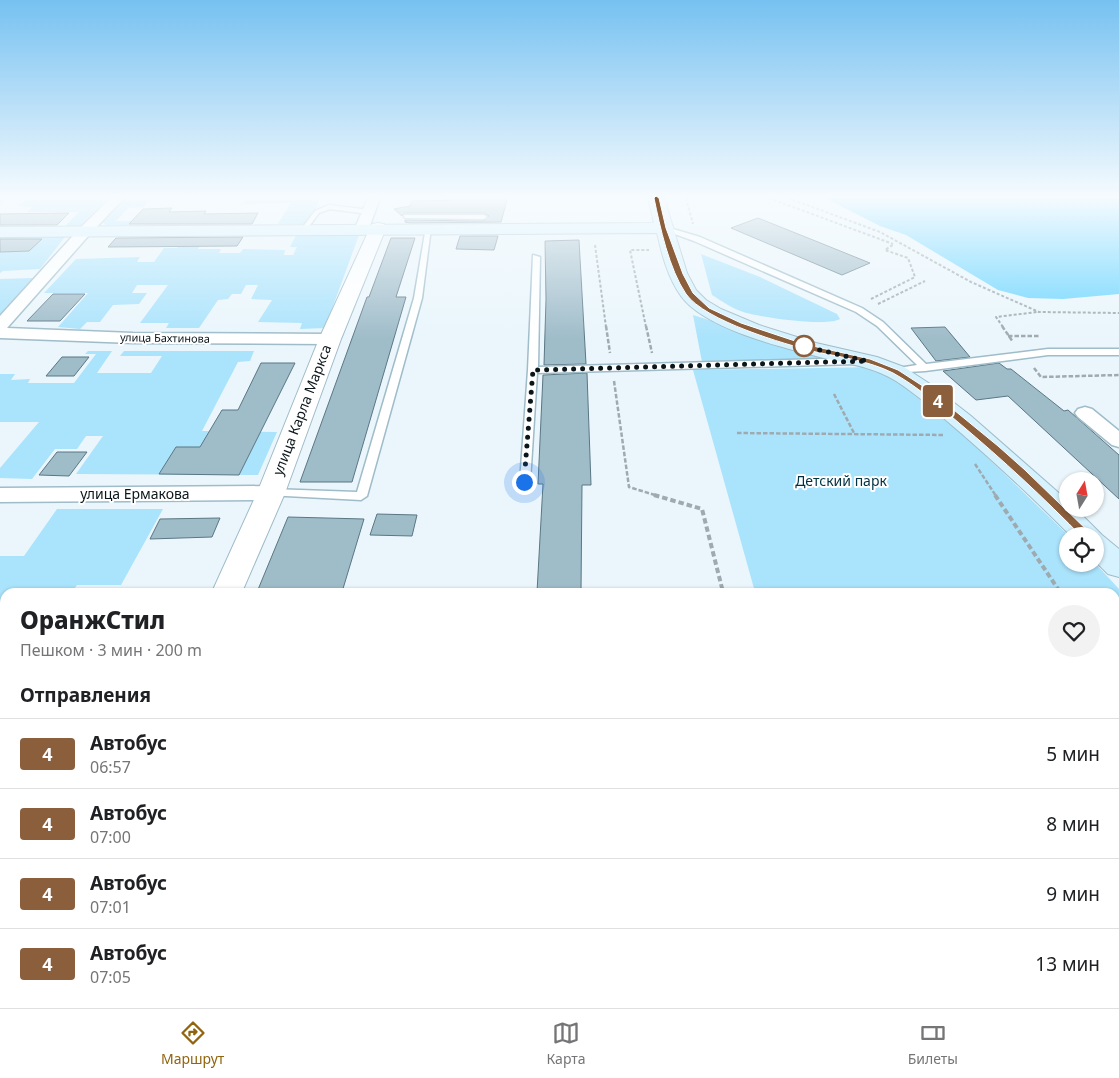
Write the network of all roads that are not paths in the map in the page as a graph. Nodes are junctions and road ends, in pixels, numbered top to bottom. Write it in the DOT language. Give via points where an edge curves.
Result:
graph roads {
  1 [pos="72,245"];
  2 [pos="362,245"];
  3 [pos="426,245"];
  4 [pos="670,245"];
  5 [pos="711,245"];
  6 [pos="536,257"];
  7 [pos="0,326"];
  8 [pos="0,333"];
  9 [pos="330,339"];
  10 [pos="1119,352"];
  11 [pos="867,361"];
  12 [pos="925,368"];
  13 [pos="533,370"];
  14 [pos="895,371"];
  15 [pos="1085,413"];
  16 [pos="1119,441"];
  17 [pos="524,482"];
  18 [pos="271,493"];
  19 [pos="0,495"];
  20 [pos="1079,527"];
  21 [pos="1104,553"];
  22 [pos="1119,567"];
  23 [pos="229,588"];
  1 -- 7 [label="street"];
  2 -- 9 [label="street, улица Карла Маркса"];
  3 -- 18 [label="lane" via="418,298 361,496"];
  4 -- 11 [label="main road" via="690,294 707,309 802,346"];
  5 -- 12 [label="lane" via="859,310 880,324"];
  6 -- 13 [label="lane"];
  8 -- 9 [label="street, улица Бахтинова" via="133,338"];
  9 -- 18 [label="street, улица Карла Маркса"];
  10 -- 12 [label="lane" via="1048,352"];
  11 -- 13 [label="lane"];
  11 -- 14 [label="main road"];
  12 -- 14 [label="lane"];
  13 -- 17 [label="lane"];
  14 -- 20 [label="main road" via="981,437"];
  15 -- 16 [label="street"];
  18 -- 19 [label="street, улица Ермакова"];
  18 -- 23 [label="street, улица Карла Маркса"];
  21 -- 22 [label="main road"];
}
